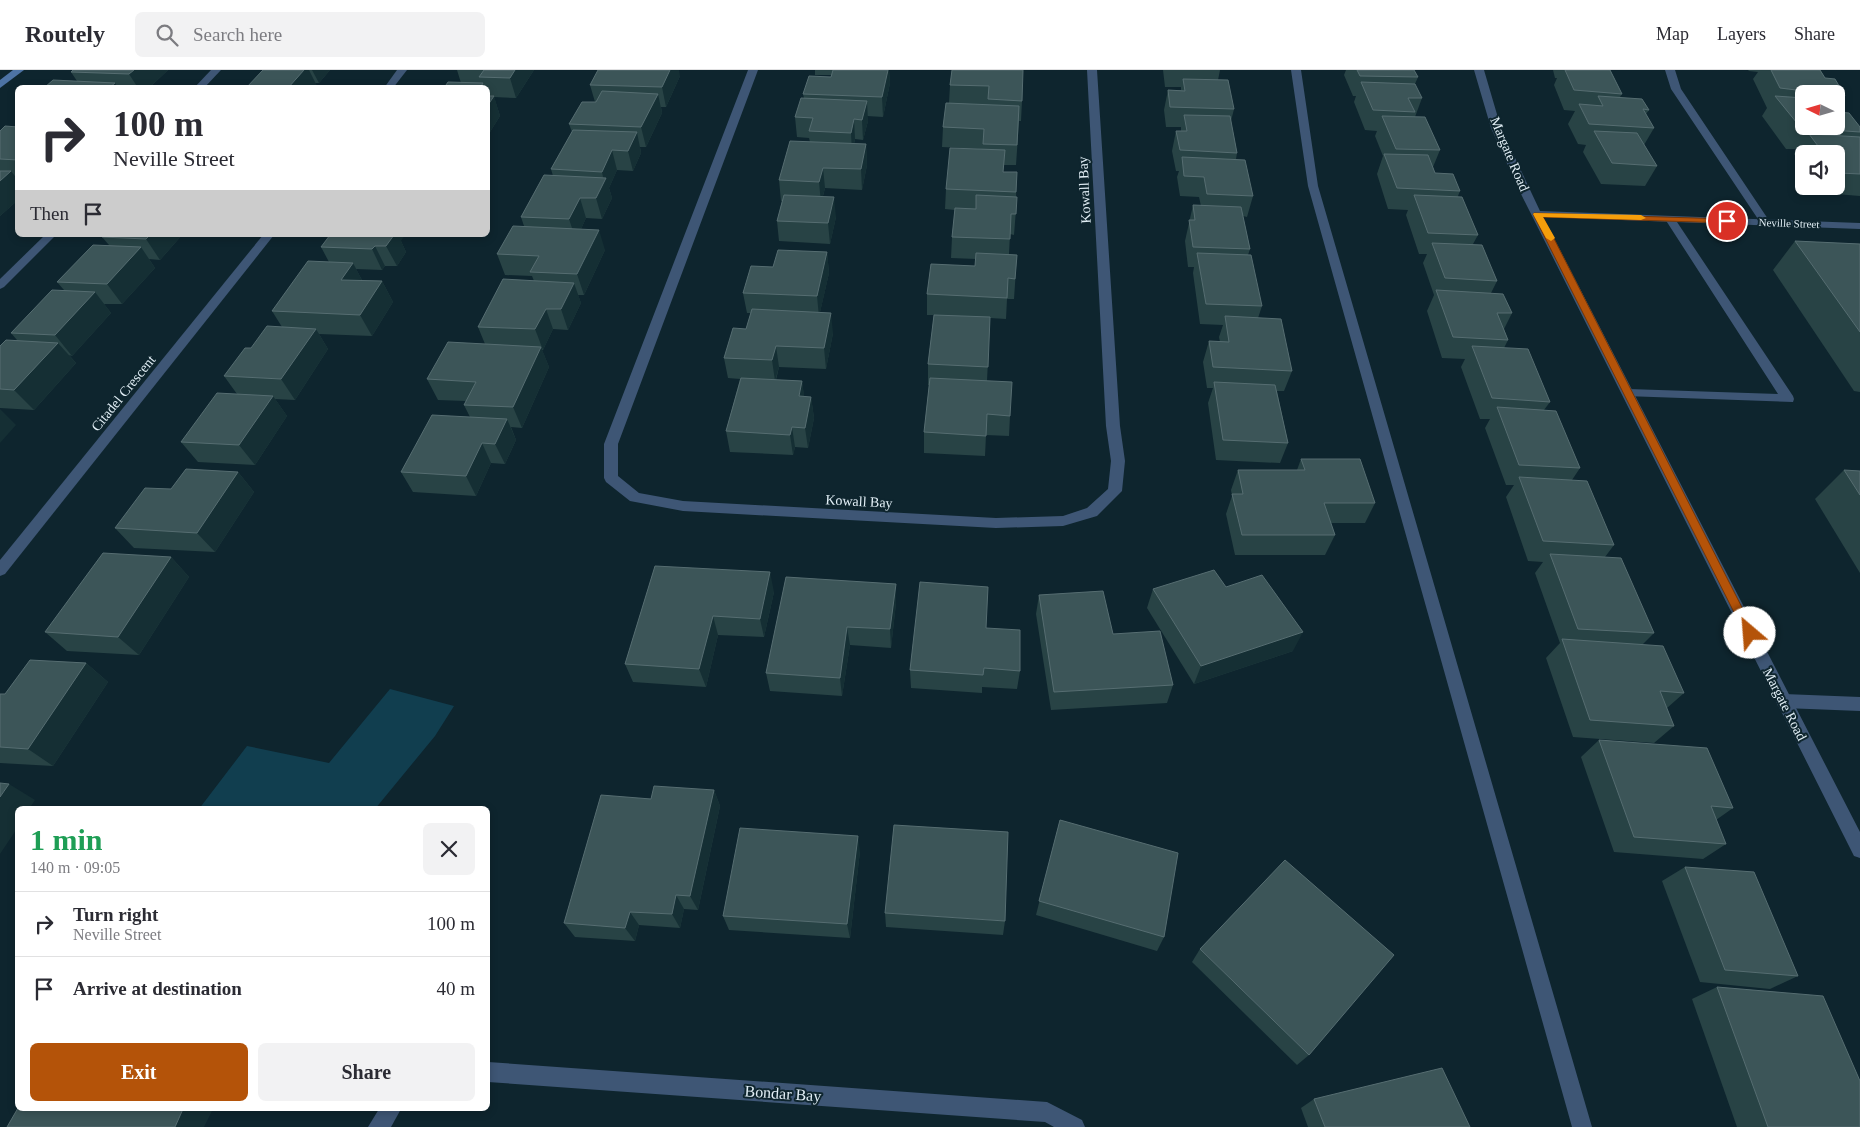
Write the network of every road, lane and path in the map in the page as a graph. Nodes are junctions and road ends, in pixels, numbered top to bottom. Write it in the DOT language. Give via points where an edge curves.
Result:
graph roads {
  1 [pos="19,70"];
  2 [pos="216,70"];
  3 [pos="402,70"];
  4 [pos="752,70"];
  5 [pos="1092,70"];
  6 [pos="1296,70"];
  7 [pos="1478,70"];
  8 [pos="1670,70"];
  9 [pos="0,85"];
  10 [pos="201,85"];
  11 [pos="390,85"];
  12 [pos="1537,214"];
  13 [pos="1670,219"];
  14 [pos="1765,222"];
  15 [pos="1860,226"];
  16 [pos="49,237"];
  17 [pos="267,237"];
  18 [pos="0,285"];
  19 [pos="1629,393"];
  20 [pos="0,570"];
  21 [pos="1784,702"];
  22 [pos="1860,704"];
  23 [pos="1860,850"];
  24 [pos="490,1072"];
  25 [pos="390,1111"];
  26 [pos="378,1127"];
  27 [pos="1075,1127"];
  28 [pos="1582,1127"];
  1 -- 9 [label="street"];
  2 -- 10 [label="street"];
  3 -- 11 [label="street"];
  4 -- 5 [label="street, Kowall Bay" via="611,444 611,478 635,497 683,506 996,524 1063,522 1092,512 1115,491 1118,461 1113,426"];
  6 -- 28 [label="street" via="1313,186"];
  7 -- 12 [label="street, Margate Road" via="1496,128"];
  8 -- 14 [label="street" via="1676,89"];
  12 -- 13 [label="street, Neville Street"];
  12 -- 19 [label="street, Margate Road"];
  13 -- 14 [label="street, Neville Street"];
  13 -- 19 [label="street" via="1788,399"];
  14 -- 15 [label="street, Neville Street"];
  16 -- 18 [label="street"];
  17 -- 20 [label="street, Citadel Crescent"];
  19 -- 21 [label="street, Margate Road"];
  21 -- 22 [label="street"];
  21 -- 23 [label="street, Margate Road"];
  24 -- 27 [label="street, Bondar Bay" via="1047,1112"];
  25 -- 26 [label="street"];
}
